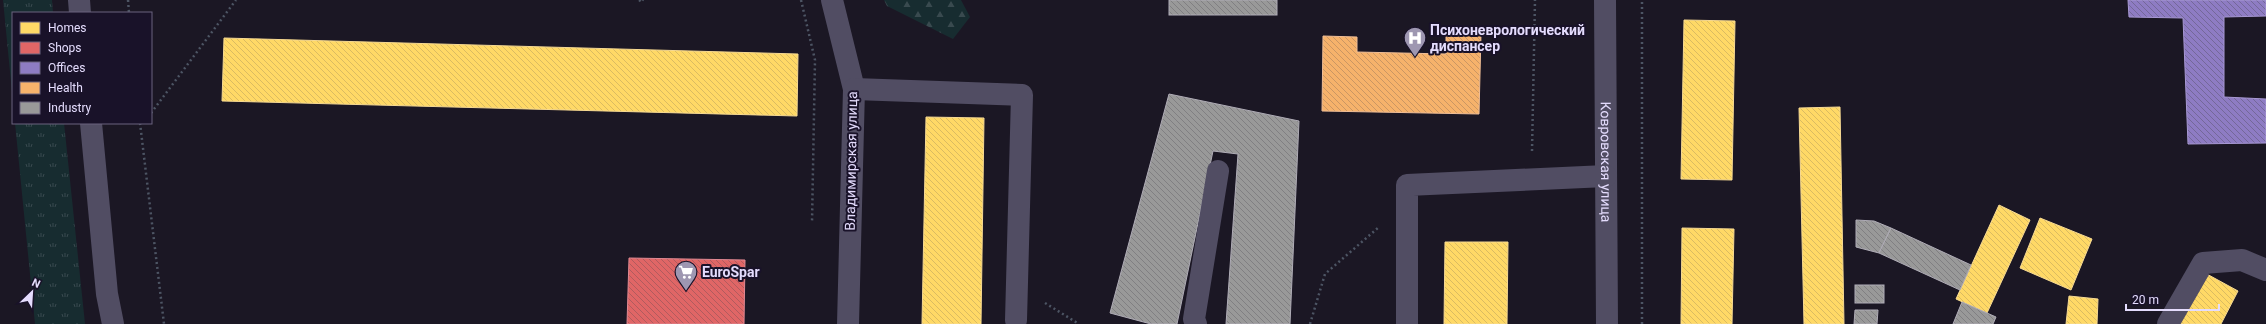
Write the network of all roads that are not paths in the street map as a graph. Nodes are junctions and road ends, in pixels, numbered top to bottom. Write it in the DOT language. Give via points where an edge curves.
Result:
graph roads {
  1 [pos="79,0"];
  2 [pos="832,0"];
  3 [pos="1605,0"];
  4 [pos="80,12"];
  5 [pos="854,89"];
  6 [pos="91,124"];
  7 [pos="1218,171"];
  8 [pos="1606,176"];
  9 [pos="2266,270"];
  10 [pos="1016,320"];
  11 [pos="112,324"];
  12 [pos="848,324"];
  13 [pos="1196,324"];
  14 [pos="1407,324"];
  15 [pos="1607,324"];
  16 [pos="2168,324"];
  1 -- 4 [label="street"];
  2 -- 5 [label="street, Владимирская улица"];
  3 -- 8 [label="street, Ковровская улица"];
  5 -- 10 [label="street" via="1022,95"];
  5 -- 12 [label="street, Владимирская улица"];
  6 -- 11 [label="street"];
  7 -- 13 [label="street" via="1194,320"];
  8 -- 14 [label="street" via="1407,185"];
  8 -- 15 [label="street, Ковровская улица"];
  9 -- 16 [label="street" via="2242,260 2203,263"];
}
